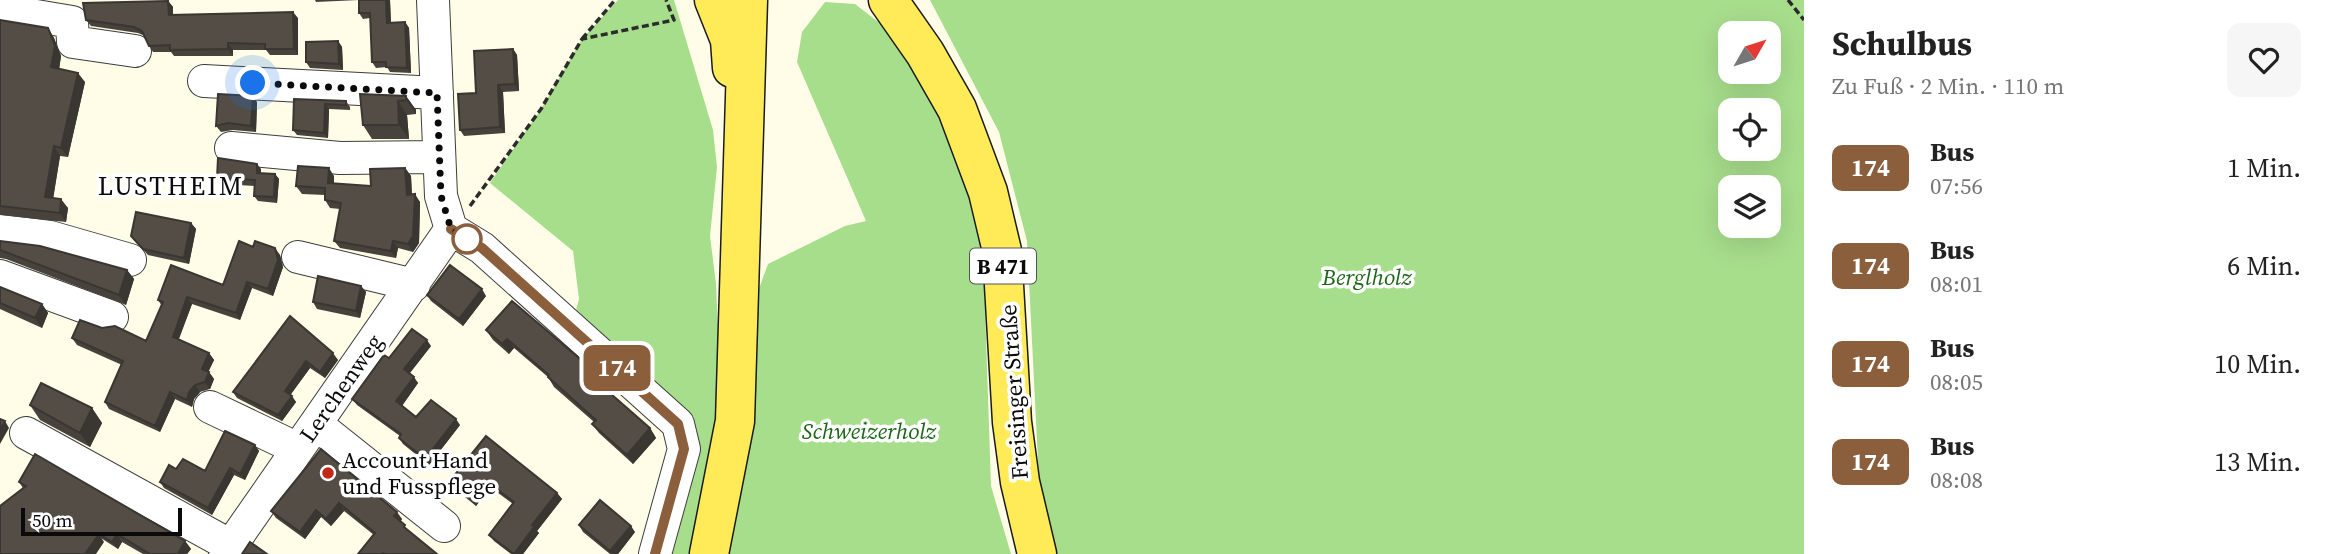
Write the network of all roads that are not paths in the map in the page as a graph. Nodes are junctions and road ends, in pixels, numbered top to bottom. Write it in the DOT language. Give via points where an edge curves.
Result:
graph roads {
  1 [pos="433,0"];
  2 [pos="714,0"];
  3 [pos="748,0"];
  4 [pos="773,0"];
  5 [pos="887,1"];
  6 [pos="0,10"];
  7 [pos="135,51"];
  8 [pos="748,69"];
  9 [pos="204,81"];
  10 [pos="437,93"];
  11 [pos="231,148"];
  12 [pos="439,157"];
  13 [pos="742,175"];
  14 [pos="451,229"];
  15 [pos="0,231"];
  16 [pos="298,257"];
  17 [pos="130,260"];
  18 [pos="0,276"];
  19 [pos="414,285"];
  20 [pos="112,317"];
  21 [pos="211,407"];
  22 [pos="316,424"];
  23 [pos="26,432"];
  24 [pos="298,449"];
  25 [pos="443,526"];
  26 [pos="228,550"];
  27 [pos="655,554"];
  28 [pos="709,554"];
  29 [pos="1037,554"];
  1 -- 10 [label="street"];
  2 -- 13 [label="main road" via="730,40"];
  3 -- 8 [label="main road"];
  4 -- 8 [label="main road"];
  5 -- 29 [label="main road, Freisinger Straße / B 471" via="925,53 957,109 988,192 1002,251 1020,482"];
  6 -- 7 [label="street" via="72,22 74,42"];
  8 -- 13 [label="main road"];
  9 -- 10 [label="street"];
  10 -- 12 [label="street"];
  11 -- 12 [label="street" via="340,158"];
  12 -- 14 [label="street" via="441,196"];
  13 -- 28 [label="main road" via="735,421"];
  14 -- 19 [label="street, Lerchenweg"];
  14 -- 27 [label="street" via="482,248 678,424 684,449"];
  15 -- 17 [label="street" via="50,237"];
  16 -- 19 [label="street"];
  18 -- 20 [label="street"];
  19 -- 22 [label="street, Lerchenweg"];
  21 -- 24 [label="street"];
  22 -- 24 [label="street, Lerchenweg"];
  22 -- 25 [label="street"];
  23 -- 26 [label="street, Lerchenweg"];
  24 -- 26 [label="street, Lerchenweg"];
}
